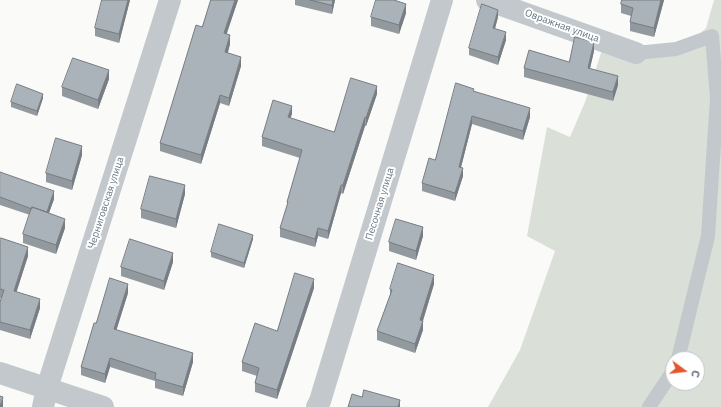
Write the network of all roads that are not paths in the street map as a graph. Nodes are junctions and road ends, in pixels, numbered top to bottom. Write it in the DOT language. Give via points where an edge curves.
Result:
graph roads {
  1 [pos="170,0"];
  2 [pos="442,0"];
  3 [pos="487,0"];
  4 [pos="636,53"];
  5 [pos="680,351"];
  6 [pos="0,373"];
  7 [pos="665,383"];
  8 [pos="45,398"];
  9 [pos="103,407"];
  10 [pos="317,407"];
  11 [pos="649,407"];
  1 -- 8 [label="street, Черниговская улица"];
  2 -- 10 [label="street, Песочная улица"];
  3 -- 4 [label="street, Овражная улица"];
  4 -- 5 [label="lane" via="676,49 712,36 717,98 708,236"];
  6 -- 8 [label="street"];
  7 -- 11 [label="lane"];
  8 -- 9 [label="street"];
}
